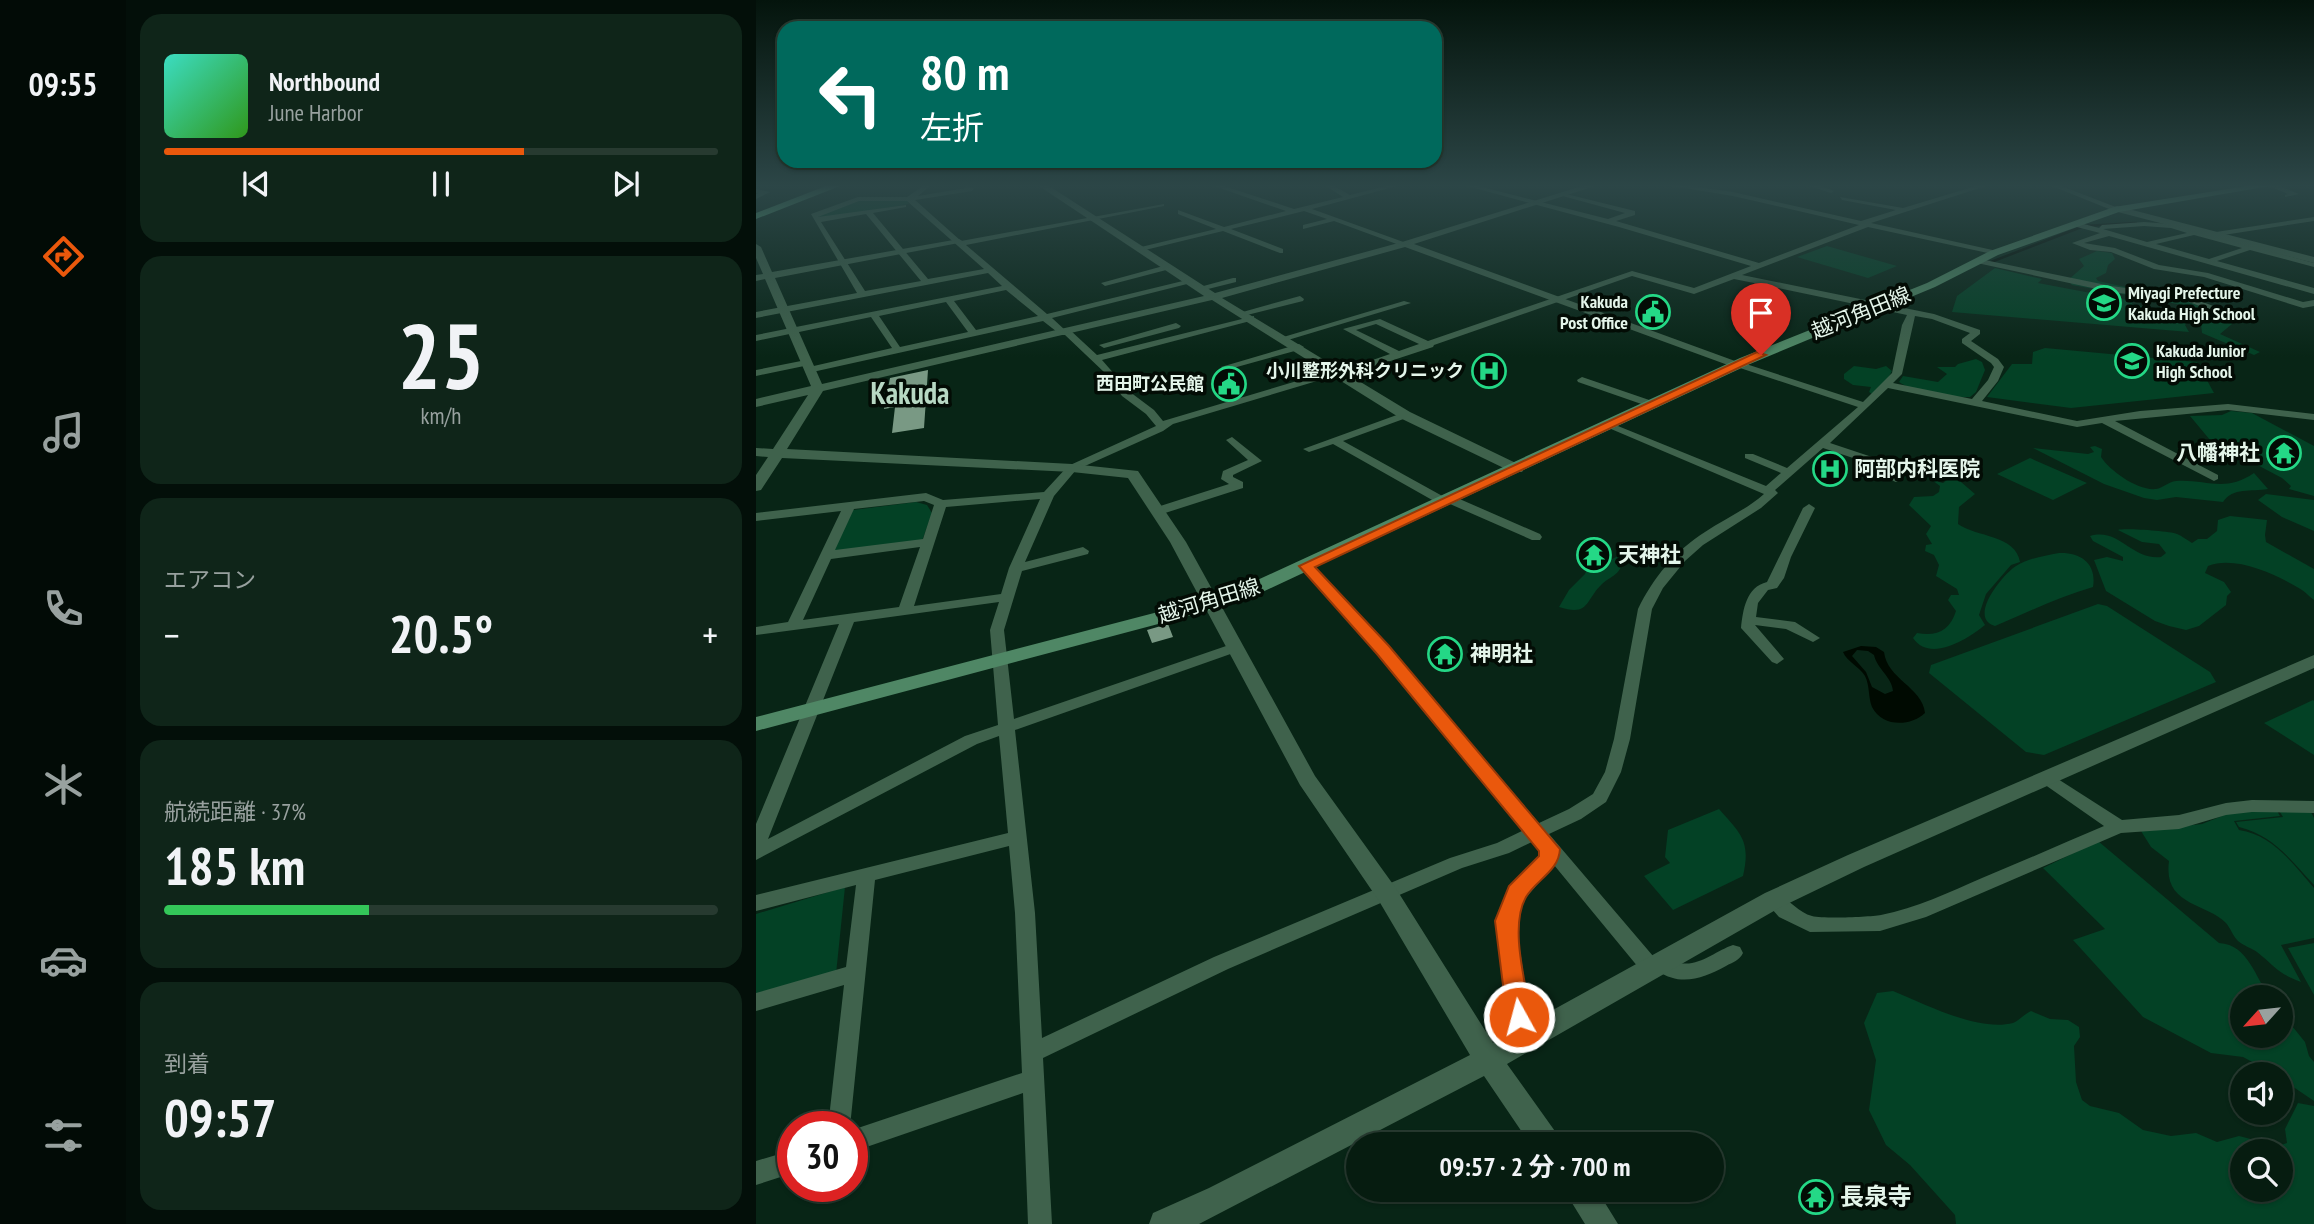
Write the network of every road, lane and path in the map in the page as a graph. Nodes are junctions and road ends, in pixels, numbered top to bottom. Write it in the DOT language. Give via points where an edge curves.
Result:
graph roads {
  1 [pos="829,243"];
  2 [pos="894,243"];
  3 [pos="954,243"];
  4 [pos="961,243"];
  5 [pos="1135,243"];
  6 [pos="1168,243"];
  7 [pos="1261,243"];
  8 [pos="1683,243"];
  9 [pos="1817,243"];
  10 [pos="1950,243"];
  11 [pos="2022,243"];
  12 [pos="2076,243"];
  13 [pos="2144,243"];
  14 [pos="2157,243"];
  15 [pos="2234,243"];
  16 [pos="2247,243"];
  17 [pos="1405,244"];
  18 [pos="2150,245"];
  19 [pos="756,247"];
  20 [pos="2249,248"];
  21 [pos="1144,249"];
  22 [pos="1280,251"];
  23 [pos="902,252"];
  24 [pos="1994,253"];
  25 [pos="2126,255"];
  26 [pos="1980,261"];
  27 [pos="2208,261"];
  28 [pos="2312,262"];
  29 [pos="841,263"];
  30 [pos="1759,266"];
  31 [pos="1167,267"];
  32 [pos="990,270"];
  33 [pos="2180,272"];
  34 [pos="769,276"];
  35 [pos="1733,276"];
  36 [pos="756,278"];
  37 [pos="2268,278"];
  38 [pos="1233,280"];
  39 [pos="1188,281"];
  40 [pos="927,283"];
  41 [pos="1105,283"];
  42 [pos="1776,285"];
  43 [pos="1009,287"];
  44 [pos="1200,288"];
  45 [pos="2244,288"];
  46 [pos="895,289"];
  47 [pos="2314,291"];
  48 [pos="863,295"];
  49 [pos="1216,296"];
  50 [pos="948,299"];
  51 [pos="1300,299"];
  52 [pos="1559,299"];
  53 [pos="1407,303"];
  54 [pos="2314,306"];
  55 [pos="908,307"];
  56 [pos="1877,307"];
  57 [pos="1743,308"];
  58 [pos="784,310"];
  59 [pos="1912,313"];
  60 [pos="873,314"];
  61 [pos="756,315"];
  62 [pos="1247,315"];
  63 [pos="1047,317"];
  64 [pos="2246,320"];
  65 [pos="1176,326"];
  66 [pos="792,331"];
  67 [pos="974,333"];
  68 [pos="1066,333"];
  69 [pos="756,338"];
  70 [pos="1285,338"];
  71 [pos="1104,345"];
  72 [pos="1430,345"];
  73 [pos="1299,347"];
  74 [pos="898,350"];
  75 [pos="1086,350"];
  76 [pos="1116,354"];
  77 [pos="1400,355"];
  78 [pos="1094,359"];
  79 [pos="1740,365"];
  80 [pos="807,366"];
  81 [pos="1226,367"];
  82 [pos="756,373"];
  83 [pos="1339,373"];
  84 [pos="1582,380"];
  85 [pos="1887,385"];
  86 [pos="818,389"];
  87 [pos="756,403"];
  88 [pos="1975,403"];
  89 [pos="1654,405"];
  90 [pos="1865,406"];
  91 [pos="1405,415"];
  92 [pos="2314,417"];
  93 [pos="2104,420"];
  94 [pos="1609,426"];
  95 [pos="1162,427"];
  96 [pos="1232,440"];
  97 [pos="1335,440"];
  98 [pos="1821,443"];
  99 [pos="1309,449"];
  100 [pos="756,452"];
  101 [pos="777,453"];
  102 [pos="1749,456"];
  103 [pos="1072,468"];
  104 [pos="1517,469"];
  105 [pos="1788,472"];
  106 [pos="2214,477"];
  107 [pos="1896,478"];
  108 [pos="756,488"];
  109 [pos="1772,493"];
  110 [pos="1048,495"];
  111 [pos="1448,501"];
  112 [pos="941,504"];
  113 [pos="849,506"];
  114 [pos="1809,509"];
  115 [pos="1158,510"];
  116 [pos="756,517"];
  117 [pos="1536,537"];
  118 [pos="927,542"];
  119 [pos="1083,551"];
  120 [pos="828,555"];
  121 [pos="1306,566"];
  122 [pos="1016,568"];
  123 [pos="1008,597"];
  124 [pos="1210,602"];
  125 [pos="905,611"];
  126 [pos="848,619"];
  127 [pos="1748,620"];
  128 [pos="793,626"];
  129 [pos="756,631"];
  130 [pos="1813,638"];
  131 [pos="1234,648"];
  132 [pos="999,659"];
  133 [pos="1777,659"];
  134 [pos="2314,660"];
  135 [pos="813,709"];
  136 [pos="756,724"];
  137 [pos="1006,728"];
  138 [pos="2047,778"];
  139 [pos="2314,807"];
  140 [pos="2119,827"];
  141 [pos="1536,833"];
  142 [pos="1017,837"];
  143 [pos="756,846"];
  144 [pos="1549,849"];
  145 [pos="756,853"];
  146 [pos="866,875"];
  147 [pos="1387,894"];
  148 [pos="1773,900"];
  149 [pos="756,903"];
  150 [pos="1733,953"];
  151 [pos="1655,964"];
  152 [pos="856,973"];
  153 [pos="756,1002"];
  154 [pos="1522,1041"];
  155 [pos="1032,1053"];
  156 [pos="1488,1060"];
  157 [pos="1032,1080"];
  158 [pos="841,1111"];
  159 [pos="1539,1132"];
  160 [pos="868,1136"];
  161 [pos="777,1166"];
  162 [pos="756,1173"];
  163 [pos="1587,1202"];
  164 [pos="1040,1224"];
  165 [pos="1164,1224"];
  166 [pos="1603,1224"];
  1 -- 29 [label="street"];
  2 -- 23 [label="street"];
  3 -- 23 [label="street"];
  4 -- 32 [label="street"];
  5 -- 21 [label="street"];
  6 -- 21 [label="street"];
  7 -- 22 [label="street"];
  8 -- 30 [label="street"];
  9 -- 30 [label="street"];
  10 -- 24 [label="street"];
  11 -- 24 [label="main road, 越河角田線"];
  12 -- 25 [label="street"];
  13 -- 18 [label="street"];
  14 -- 18 [label="street"];
  15 -- 20 [label="street"];
  16 -- 28 [label="street"];
  17 -- 49 [label="street"];
  17 -- 52 [label="street"];
  18 -- 25 [label="street"];
  18 -- 27 [label="street"];
  19 -- 34 [label="street"];
  20 -- 27 [label="street"];
  20 -- 28 [label="street"];
  21 -- 31 [label="street"];
  23 -- 29 [label="street"];
  23 -- 40 [label="street"];
  24 -- 26 [label="main road, 越河角田線"];
  25 -- 33 [label="street"];
  26 -- 56 [label="main road, 越河角田線"];
  26 -- 64 [label="street" via="2103,288 2187,299"];
  27 -- 33 [label="street"];
  27 -- 37 [label="street"];
  28 -- 37 [label="street"];
  29 -- 34 [label="street"];
  29 -- 48 [label="street"];
  30 -- 35 [label="street"];
  31 -- 39 [label="street"];
  31 -- 41 [label="street"];
  32 -- 40 [label="street"];
  32 -- 43 [label="street"];
  33 -- 45 [label="street"];
  34 -- 36 [label="street"];
  34 -- 58 [label="street"];
  35 -- 42 [label="street"];
  35 -- 52 [label="street" via="1691,291 1632,273"];
  37 -- 45 [label="street"];
  37 -- 47 [label="street"];
  38 -- 44 [label="street"];
  39 -- 44 [label="street"];
  39 -- 63 [label="street"];
  40 -- 46 [label="street"];
  42 -- 56 [label="street"];
  42 -- 57 [label="street"];
  43 -- 50 [label="street"];
  43 -- 63 [label="street"];
  44 -- 49 [label="street"];
  45 -- 54 [label="street"];
  46 -- 48 [label="street"];
  46 -- 55 [label="street"];
  48 -- 58 [label="street"];
  49 -- 62 [label="street"];
  49 -- 68 [label="street"];
  50 -- 55 [label="street"];
  50 -- 67 [label="street"];
  51 -- 62 [label="street"];
  52 -- 72 [label="street"];
  52 -- 79 [label="street"];
  53 -- 70 [label="street"];
  55 -- 60 [label="street"];
  56 -- 59 [label="street"];
  56 -- 79 [label="main road, 越河角田線"];
  58 -- 61 [label="street"];
  58 -- 66 [label="street"];
  59 -- 85 [label="street" via="1897,374"];
  59 -- 88 [label="street" via="1977,332 1965,341 1999,367"];
  60 -- 66 [label="street"];
  60 -- 74 [label="street"];
  62 -- 70 [label="street"];
  62 -- 76 [label="street"];
  63 -- 67 [label="street"];
  63 -- 68 [label="street"];
  65 -- 71 [label="street"];
  66 -- 69 [label="street"];
  66 -- 80 [label="street"];
  67 -- 74 [label="street"];
  68 -- 75 [label="street"];
  68 -- 86 [label="street"];
  70 -- 73 [label="street"];
  71 -- 75 [label="street"];
  71 -- 76 [label="street"];
  72 -- 77 [label="street"];
  72 -- 77 [label="street" via="1377,321 1348,329"];
  73 -- 81 [label="street"];
  73 -- 83 [label="street"];
  74 -- 80 [label="street"];
  75 -- 78 [label="street"];
  76 -- 78 [label="street"];
  77 -- 83 [label="street"];
  78 -- 95 [label="street"];
  79 -- 89 [label="main road, 越河角田線"];
  79 -- 90 [label="street"];
  80 -- 82 [label="street"];
  80 -- 86 [label="street"];
  83 -- 91 [label="street"];
  83 -- 95 [label="street" via="1215,406"];
  84 -- 89 [label="street"];
  85 -- 88 [label="street"];
  85 -- 90 [label="street"];
  86 -- 87 [label="street"];
  86 -- 101 [label="street"];
  88 -- 93 [label="street" via="2077,424"];
  89 -- 94 [label="main road, 越河角田線"];
  90 -- 98 [label="street"];
  91 -- 97 [label="street"];
  91 -- 104 [label="street"];
  92 -- 93 [label="street" via="2235,407"];
  93 -- 106 [label="street"];
  94 -- 104 [label="main road, 越河角田線"];
  94 -- 105 [label="street" via="1767,491"];
  95 -- 103 [label="street"];
  96 -- 115 [label="street" via="1256,461 1227,474 1227,479 1239,485"];
  97 -- 99 [label="street"];
  97 -- 111 [label="street"];
  98 -- 105 [label="street"];
  98 -- 107 [label="street" via="1880,463 1879,472"];
  100 -- 101 [label="street"];
  101 -- 103 [label="street"];
  101 -- 108 [label="street"];
  102 -- 105 [label="street"];
  103 -- 110 [label="street"];
  103 -- 115 [label="street" via="1133,474"];
  104 -- 111 [label="main road, 越河角田線"];
  109 -- 141 [label="street" via="1752,511 1699,542 1661,580 1645,609 1622,739 1608,788 1589,806"];
  110 -- 112 [label="street"];
  110 -- 122 [label="street"];
  111 -- 117 [label="street"];
  111 -- 121 [label="main road, 越河角田線"];
  112 -- 113 [label="street" via="926,496"];
  112 -- 118 [label="street"];
  113 -- 116 [label="street"];
  113 -- 120 [label="street"];
  114 -- 127 [label="street" via="1777,578 1751,603"];
  115 -- 124 [label="street"];
  118 -- 120 [label="street"];
  118 -- 125 [label="street"];
  119 -- 122 [label="street"];
  120 -- 128 [label="street"];
  121 -- 124 [label="main road, 越河角田線" via="1234,598"];
  121 -- 141 [label="street" via="1383,650"];
  122 -- 123 [label="street"];
  123 -- 125 [label="street"];
  123 -- 132 [label="street" via="997,630"];
  124 -- 131 [label="street"];
  124 -- 132 [label="main road, 越河角田線"];
  125 -- 126 [label="street"];
  126 -- 128 [label="street"];
  126 -- 135 [label="street"];
  127 -- 130 [label="street" via="1790,625"];
  127 -- 133 [label="street" via="1748,628"];
  128 -- 129 [label="street"];
  131 -- 137 [label="street"];
  131 -- 147 [label="street" via="1307,780"];
  132 -- 135 [label="main road, 越河角田線"];
  132 -- 137 [label="street"];
  134 -- 138 [label="street"];
  135 -- 136 [label="main road, 越河角田線"];
  135 -- 143 [label="street"];
  137 -- 142 [label="street"];
  137 -- 145 [label="street" via="971,740"];
  138 -- 140 [label="street"];
  138 -- 148 [label="street"];
  139 -- 140 [label="street" via="2226,808 2179,821"];
  140 -- 148 [label="street" via="1969,892 1881,923 1810,924"];
  141 -- 144 [label="street"];
  141 -- 147 [label="street"];
  142 -- 146 [label="street"];
  142 -- 155 [label="street"];
  144 -- 151 [label="street"];
  144 -- 154 [label="street" via="1549,858 1517,892 1506,921"];
  146 -- 149 [label="street"];
  146 -- 152 [label="street"];
  147 -- 155 [label="street" via="1221,963"];
  147 -- 156 [label="street"];
  148 -- 151 [label="street"];
  150 -- 151 [label="street" via="1684,974"];
  151 -- 154 [label="street"];
  152 -- 153 [label="street"];
  152 -- 158 [label="street"];
  154 -- 156 [label="street"];
  155 -- 157 [label="street"];
  156 -- 159 [label="street"];
  156 -- 165 [label="street"];
  157 -- 160 [label="street"];
  157 -- 164 [label="street"];
  161 -- 162 [label="street"];
  163 -- 166 [label="street"];
}
